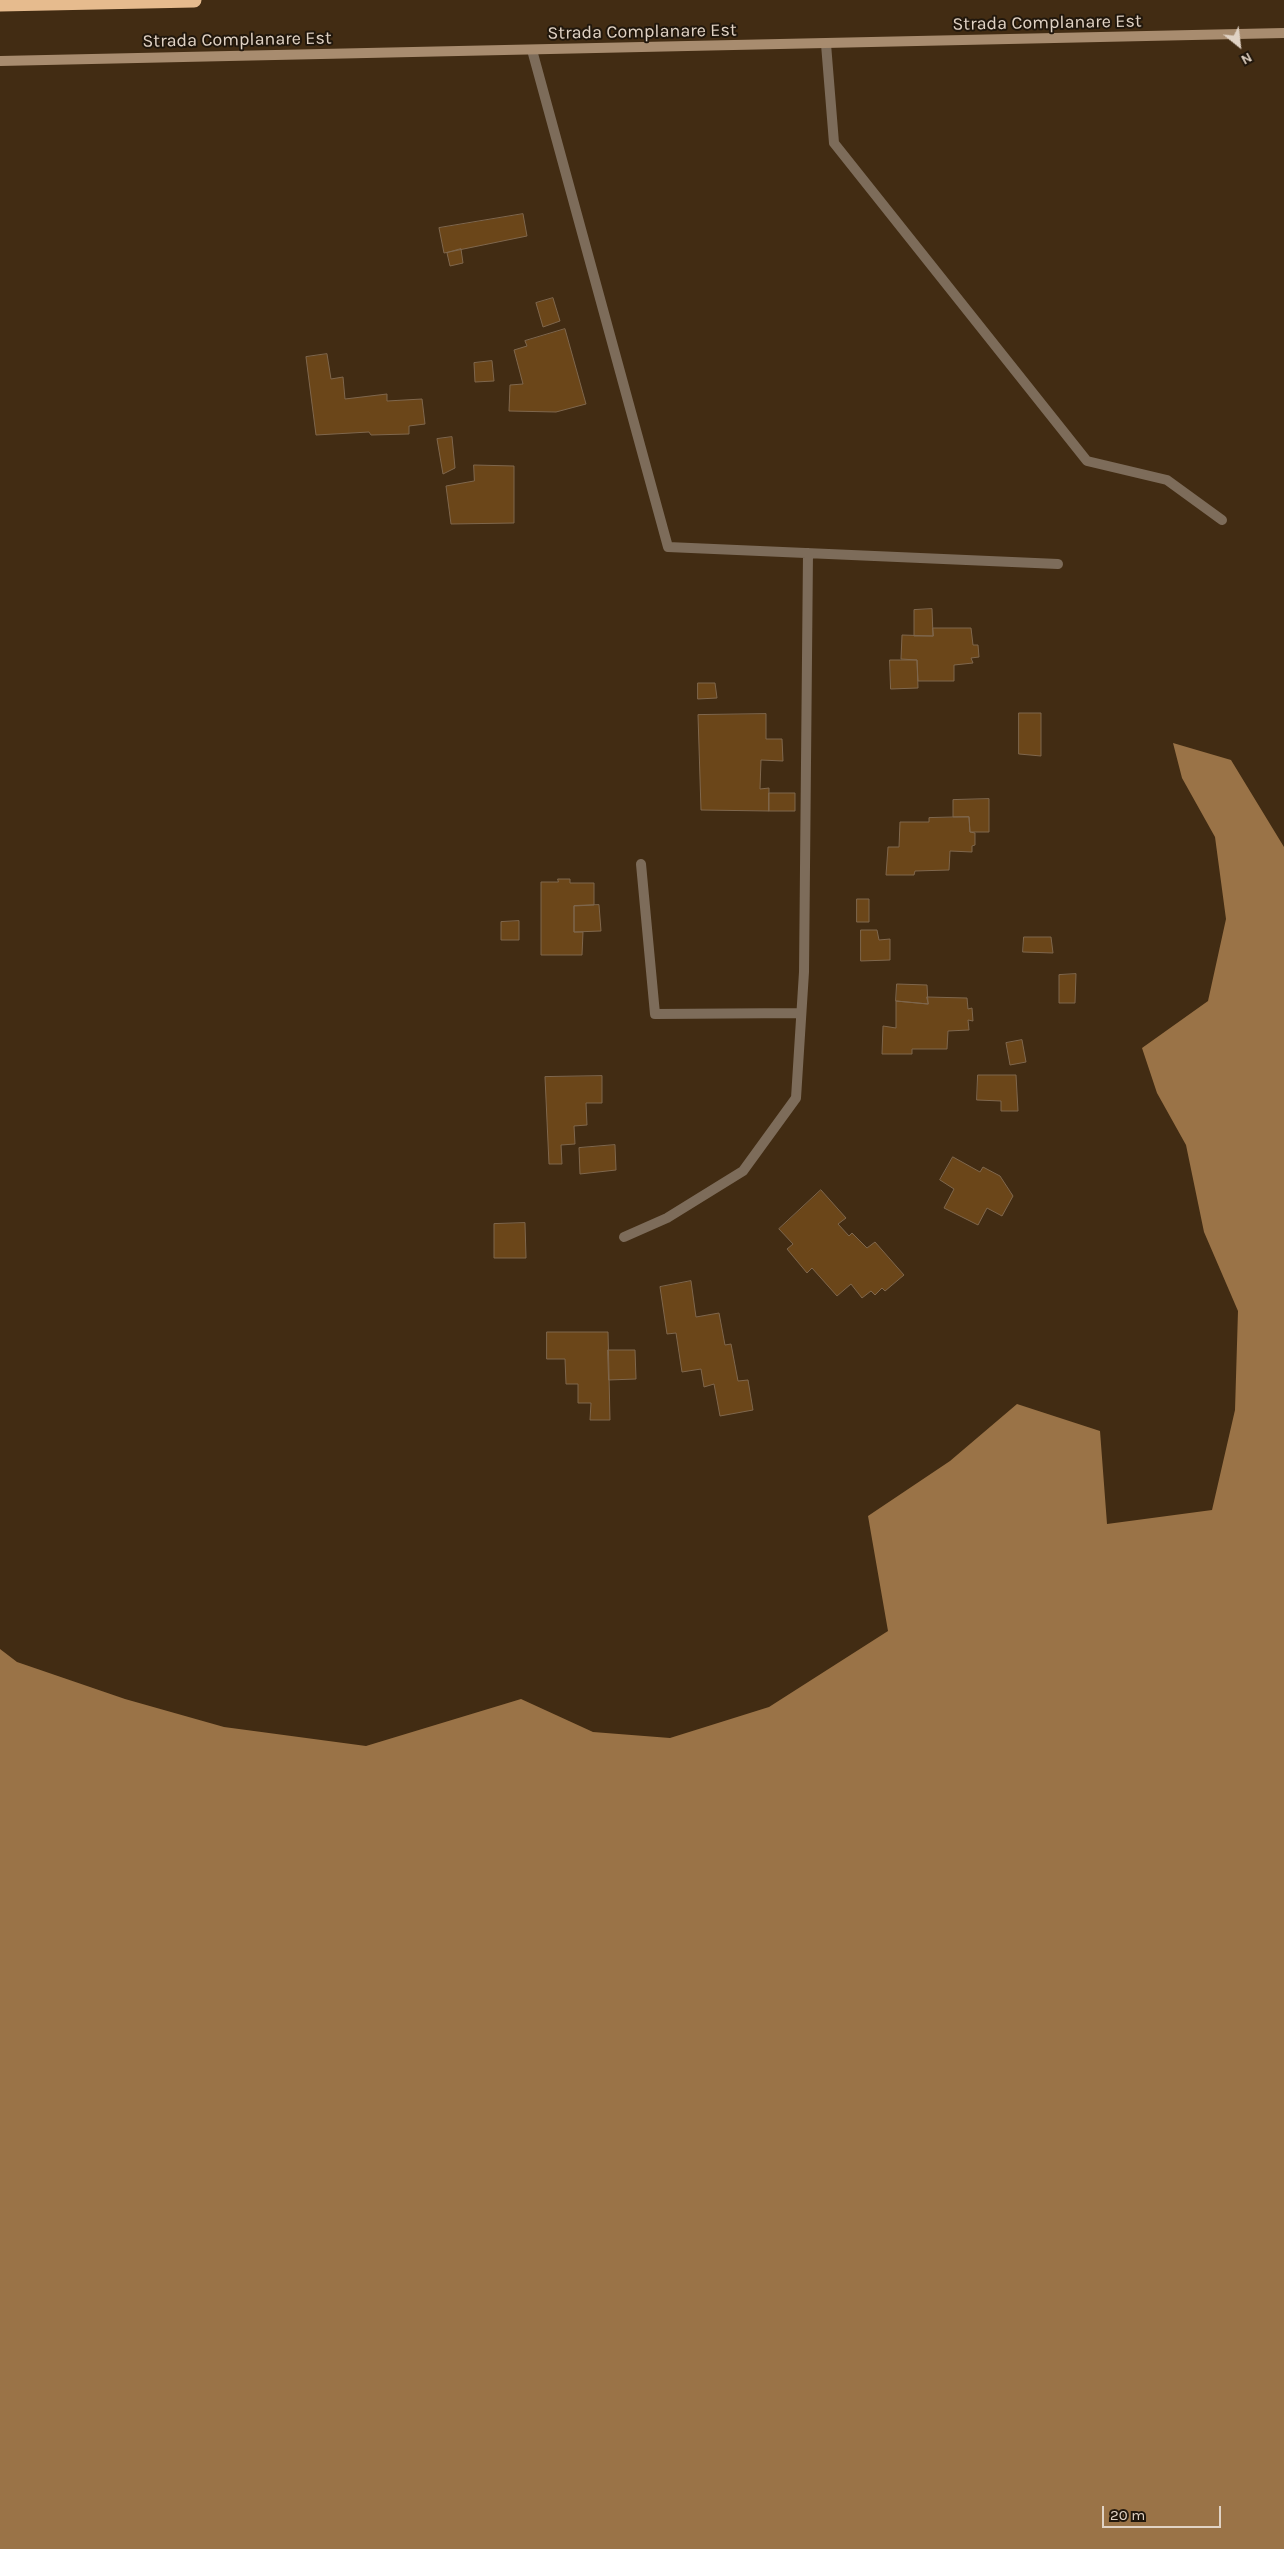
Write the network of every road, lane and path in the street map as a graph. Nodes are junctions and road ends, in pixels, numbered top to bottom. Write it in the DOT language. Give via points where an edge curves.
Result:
graph roads {
  1 [pos="194,0"];
  2 [pos="0,4"];
  3 [pos="1284,33"];
  4 [pos="826,44"];
  5 [pos="532,50"];
  6 [pos="0,61"];
  7 [pos="1222,520"];
  8 [pos="808,553"];
  9 [pos="1058,564"];
  10 [pos="641,864"];
  11 [pos="801,1013"];
  12 [pos="624,1237"];
  1 -- 2 [label="highway"];
  3 -- 4 [label="street, Strada Complanare Est"];
  4 -- 5 [label="street, Strada Complanare Est"];
  4 -- 7 [label="street" via="834,143 1086,461 1167,480"];
  5 -- 6 [label="street, Strada Complanare Est"];
  5 -- 8 [label="street" via="668,547"];
  8 -- 9 [label="street"];
  8 -- 11 [label="street"];
  10 -- 11 [label="street" via="654,1014"];
  11 -- 12 [label="street" via="796,1098 743,1171 667,1218"];
}
